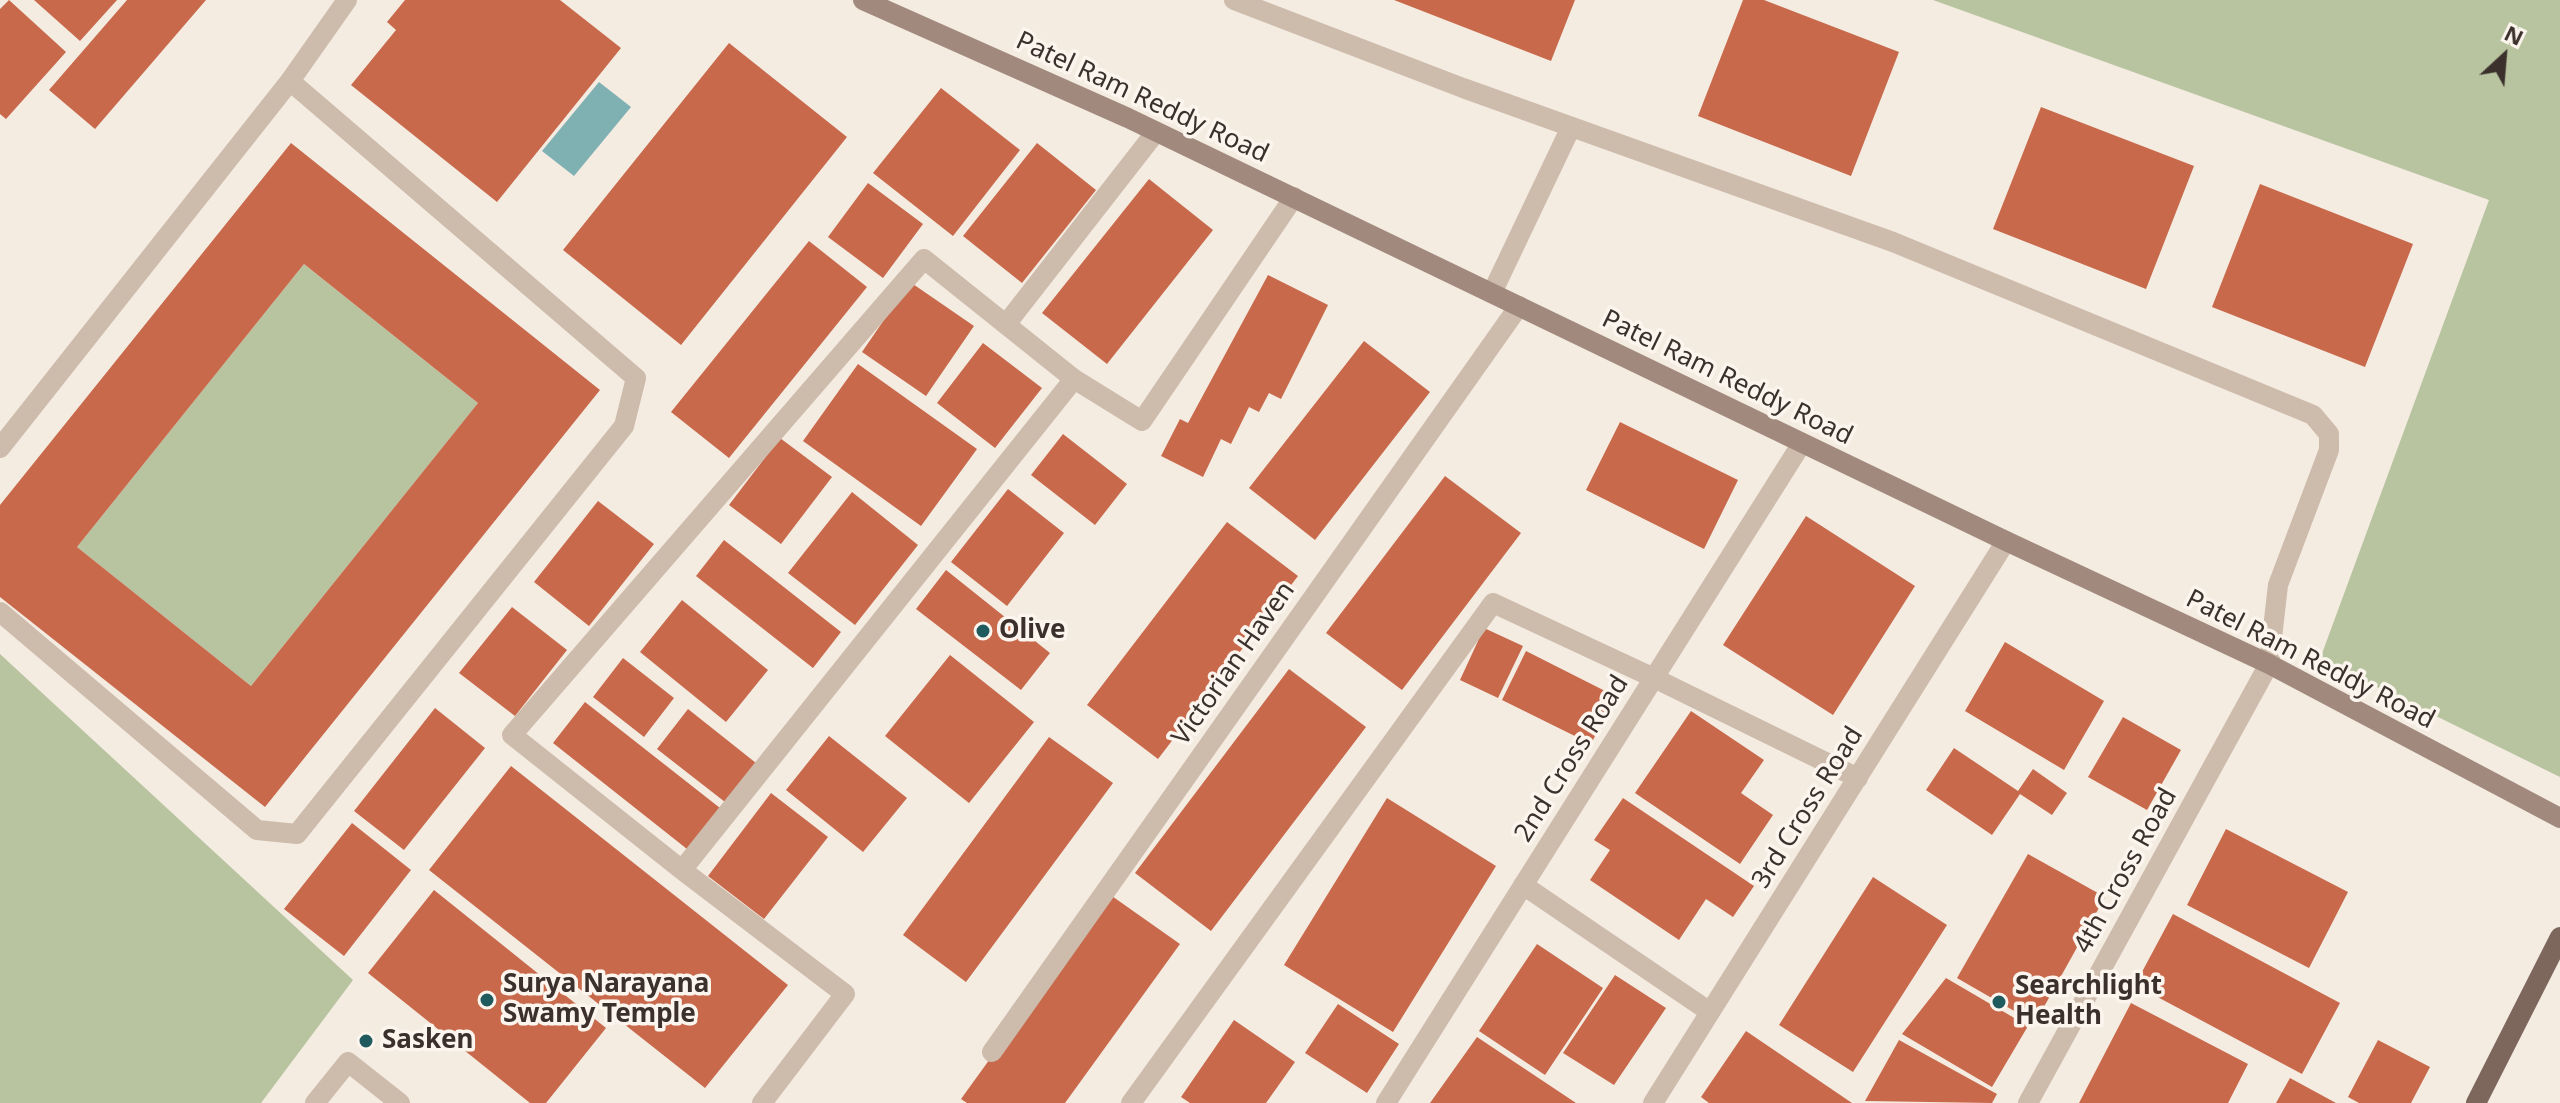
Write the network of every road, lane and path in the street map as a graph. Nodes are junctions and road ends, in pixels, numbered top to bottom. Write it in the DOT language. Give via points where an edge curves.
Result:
graph roads {
  1 [pos="347,0"];
  2 [pos="863,0"];
  3 [pos="1234,0"];
  4 [pos="290,81"];
  5 [pos="1571,127"];
  6 [pos="1155,133"];
  7 [pos="1294,197"];
  8 [pos="1492,293"];
  9 [pos="1519,306"];
  10 [pos="1007,323"];
  11 [pos="1074,379"];
  12 [pos="1802,443"];
  13 [pos="0,448"];
  14 [pos="2006,541"];
  15 [pos="0,612"];
  16 [pos="2269,664"];
  17 [pos="1654,678"];
  18 [pos="1858,778"];
  19 [pos="2560,818"];
  20 [pos="682,870"];
  21 [pos="1523,885"];
  22 [pos="2560,937"];
  23 [pos="1710,1012"];
  24 [pos="992,1052"];
  25 [pos="315,1103"];
  26 [pos="400,1103"];
  27 [pos="762,1103"];
  28 [pos="1131,1103"];
  29 [pos="1386,1103"];
  30 [pos="1653,1103"];
  31 [pos="2028,1103"];
  32 [pos="2476,1103"];
  1 -- 4 [label="street"];
  2 -- 6 [label="street, Patel Ram Reddy Road"];
  3 -- 5 [label="street"];
  4 -- 13 [label="street"];
  4 -- 15 [label="street" via="636,378 624,426 297,834 257,830"];
  5 -- 8 [label="street"];
  5 -- 16 [label="street" via="1893,242 2313,415 2329,434 2329,450 2278,585"];
  6 -- 7 [label="street, Patel Ram Reddy Road"];
  6 -- 10 [label="street"];
  7 -- 8 [label="street, Patel Ram Reddy Road"];
  7 -- 11 [label="street" via="1142,421"];
  8 -- 9 [label="street, Patel Ram Reddy Road"];
  9 -- 12 [label="street, Patel Ram Reddy Road"];
  9 -- 24 [label="street, Victorian Haven"];
  10 -- 11 [label="street"];
  10 -- 20 [label="street" via="924,259 512,735"];
  11 -- 20 [label="street"];
  12 -- 14 [label="street, Patel Ram Reddy Road"];
  12 -- 17 [label="street, 2nd Cross Road"];
  14 -- 16 [label="street, Patel Ram Reddy Road"];
  14 -- 18 [label="street, 3rd Cross Road"];
  16 -- 19 [label="street, Patel Ram Reddy Road"];
  16 -- 31 [label="street, 4th Cross Road"];
  17 -- 18 [label="street"];
  17 -- 21 [label="street, 2nd Cross Road"];
  17 -- 28 [label="street" via="1493,603"];
  18 -- 23 [label="street, 3rd Cross Road"];
  20 -- 27 [label="street" via="845,994"];
  21 -- 23 [label="street"];
  21 -- 29 [label="street, 2nd Cross Road"];
  22 -- 32 [label="main road"];
  23 -- 30 [label="street, 3rd Cross Road"];
  25 -- 26 [label="street" via="348,1062"];
}
